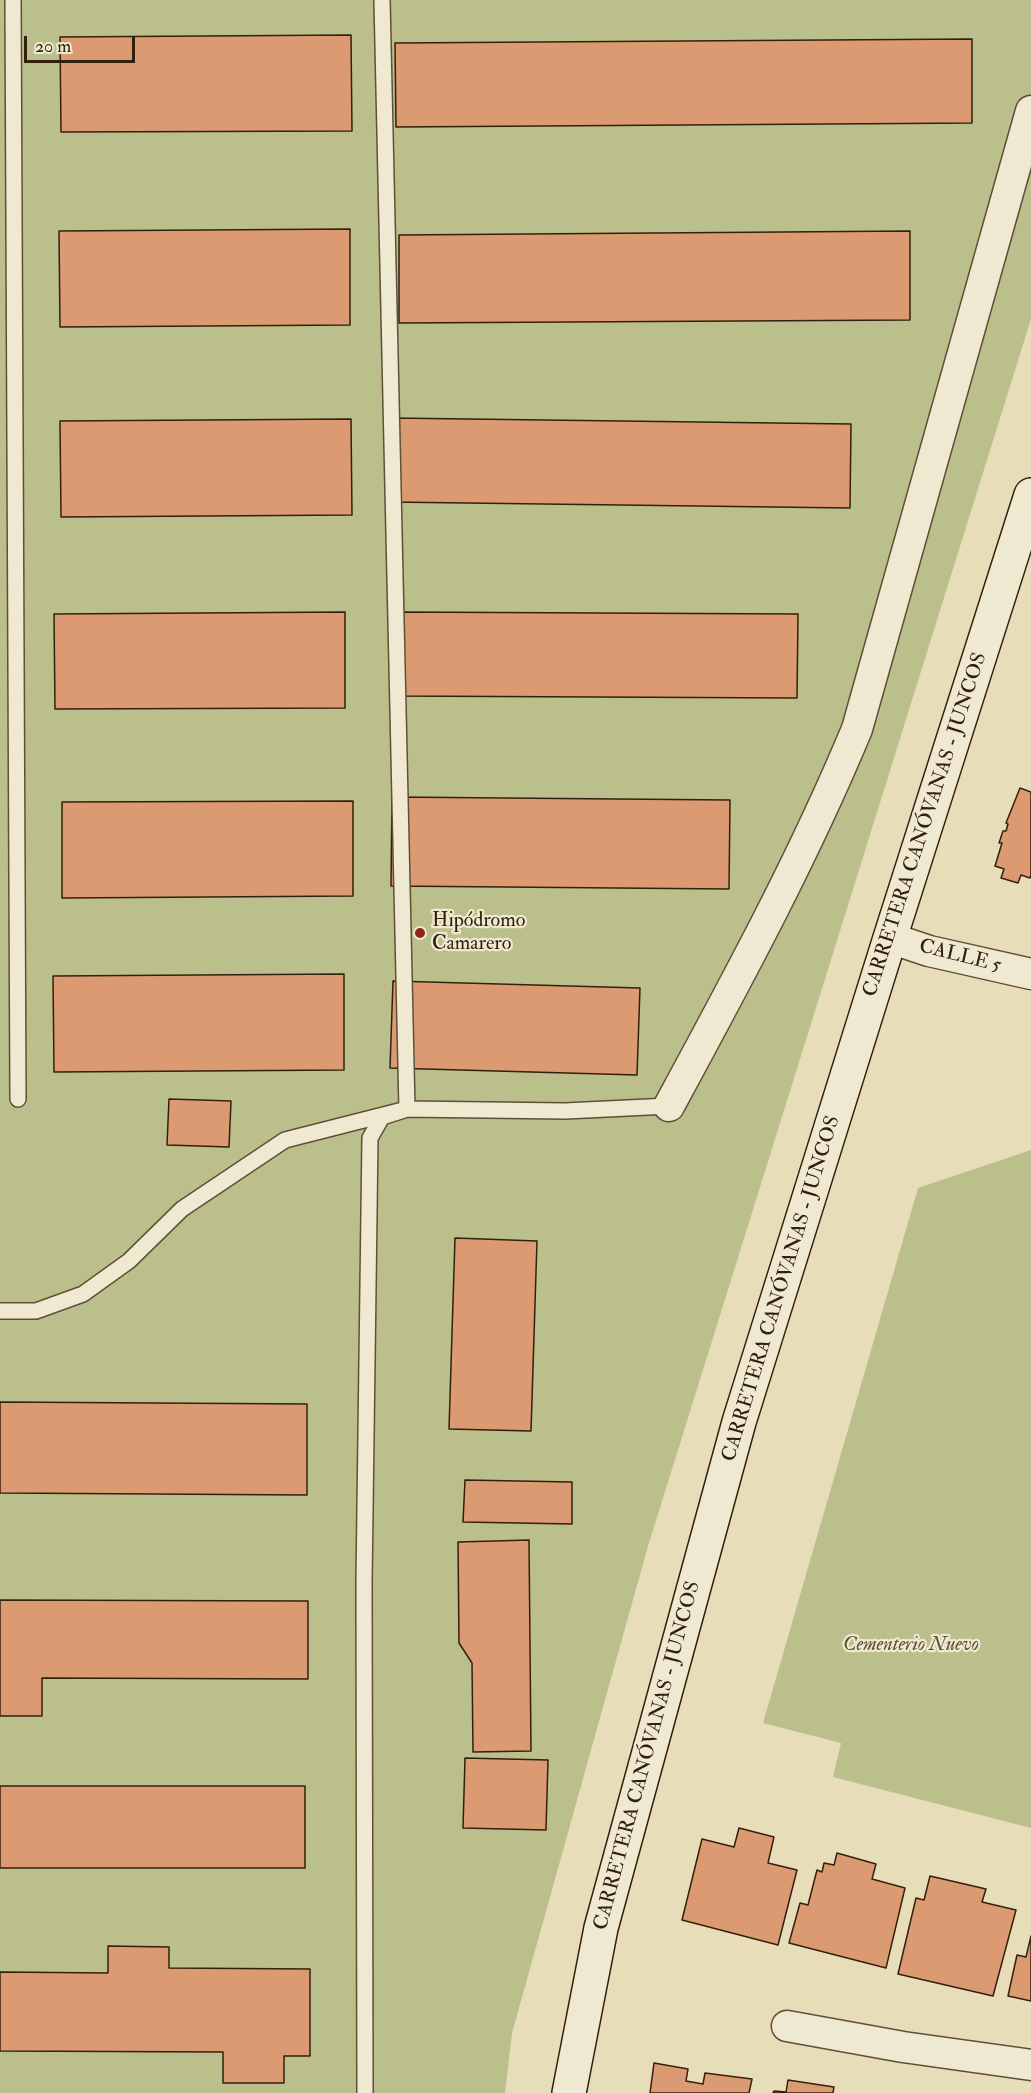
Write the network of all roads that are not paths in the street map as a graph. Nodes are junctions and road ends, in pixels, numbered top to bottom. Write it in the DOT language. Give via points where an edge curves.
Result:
graph roads {
  1 [pos="13,0"];
  2 [pos="382,0"];
  3 [pos="1031,111"];
  4 [pos="1031,495"];
  5 [pos="890,938"];
  6 [pos="1031,974"];
  7 [pos="18,1099"];
  8 [pos="669,1106"];
  9 [pos="407,1109"];
  10 [pos="0,1311"];
  11 [pos="787,2026"];
  12 [pos="1031,2066"];
  13 [pos="366,2093"];
  14 [pos="569,2093"];
  1 -- 7 [label="lane"];
  2 -- 9 [label="lane"];
  3 -- 8 [label="street" via="857,729 771,917"];
  4 -- 5 [label="main road, CARRETERA CANÓVANAS - JUNCOS"];
  5 -- 6 [label="street, CALLE 5"];
  5 -- 14 [label="main road, CARRETERA CANÓVANAS - JUNCOS" via="739,1422 601,1928"];
  8 -- 9 [label="lane" via="565,1111"];
  9 -- 10 [label="lane" via="285,1140 182,1209 129,1261 83,1294 36,1311"];
  9 -- 13 [label="lane" via="382,1117 370,1138 364,1582"];
  11 -- 12 [label="street"];
}
